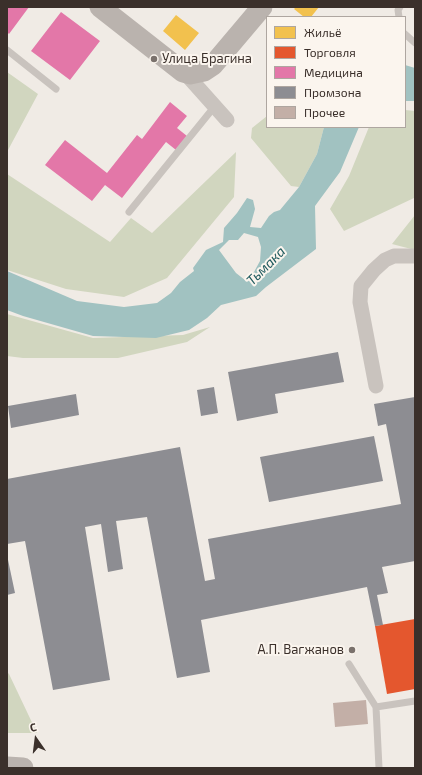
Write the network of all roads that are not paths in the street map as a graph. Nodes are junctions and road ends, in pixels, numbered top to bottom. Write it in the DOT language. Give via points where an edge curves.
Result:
graph roads {
  1 [pos="100,7"];
  2 [pos="255,12"];
  3 [pos="406,35"];
  4 [pos="415,43"];
  5 [pos="7,50"];
  6 [pos="188,73"];
  7 [pos="56,89"];
  8 [pos="215,106"];
  9 [pos="227,120"];
  10 [pos="129,212"];
  11 [pos="415,256"];
  12 [pos="376,386"];
  13 [pos="349,664"];
  14 [pos="415,701"];
  15 [pos="376,707"];
  16 [pos="7,767"];
  17 [pos="23,768"];
  18 [pos="379,768"];
  1 -- 6 [label="street"];
  2 -- 6 [label="street" via="213,65 204,71"];
  3 -- 4 [label="lane"];
  5 -- 7 [label="lane"];
  6 -- 8 [label="street"];
  8 -- 9 [label="street"];
  8 -- 10 [label="lane"];
  11 -- 12 [label="street" via="394,256 385,260 361,286 360,302"];
  13 -- 15 [label="lane"];
  14 -- 15 [label="lane"];
  15 -- 18 [label="lane"];
  16 -- 17 [label="street"];
}
